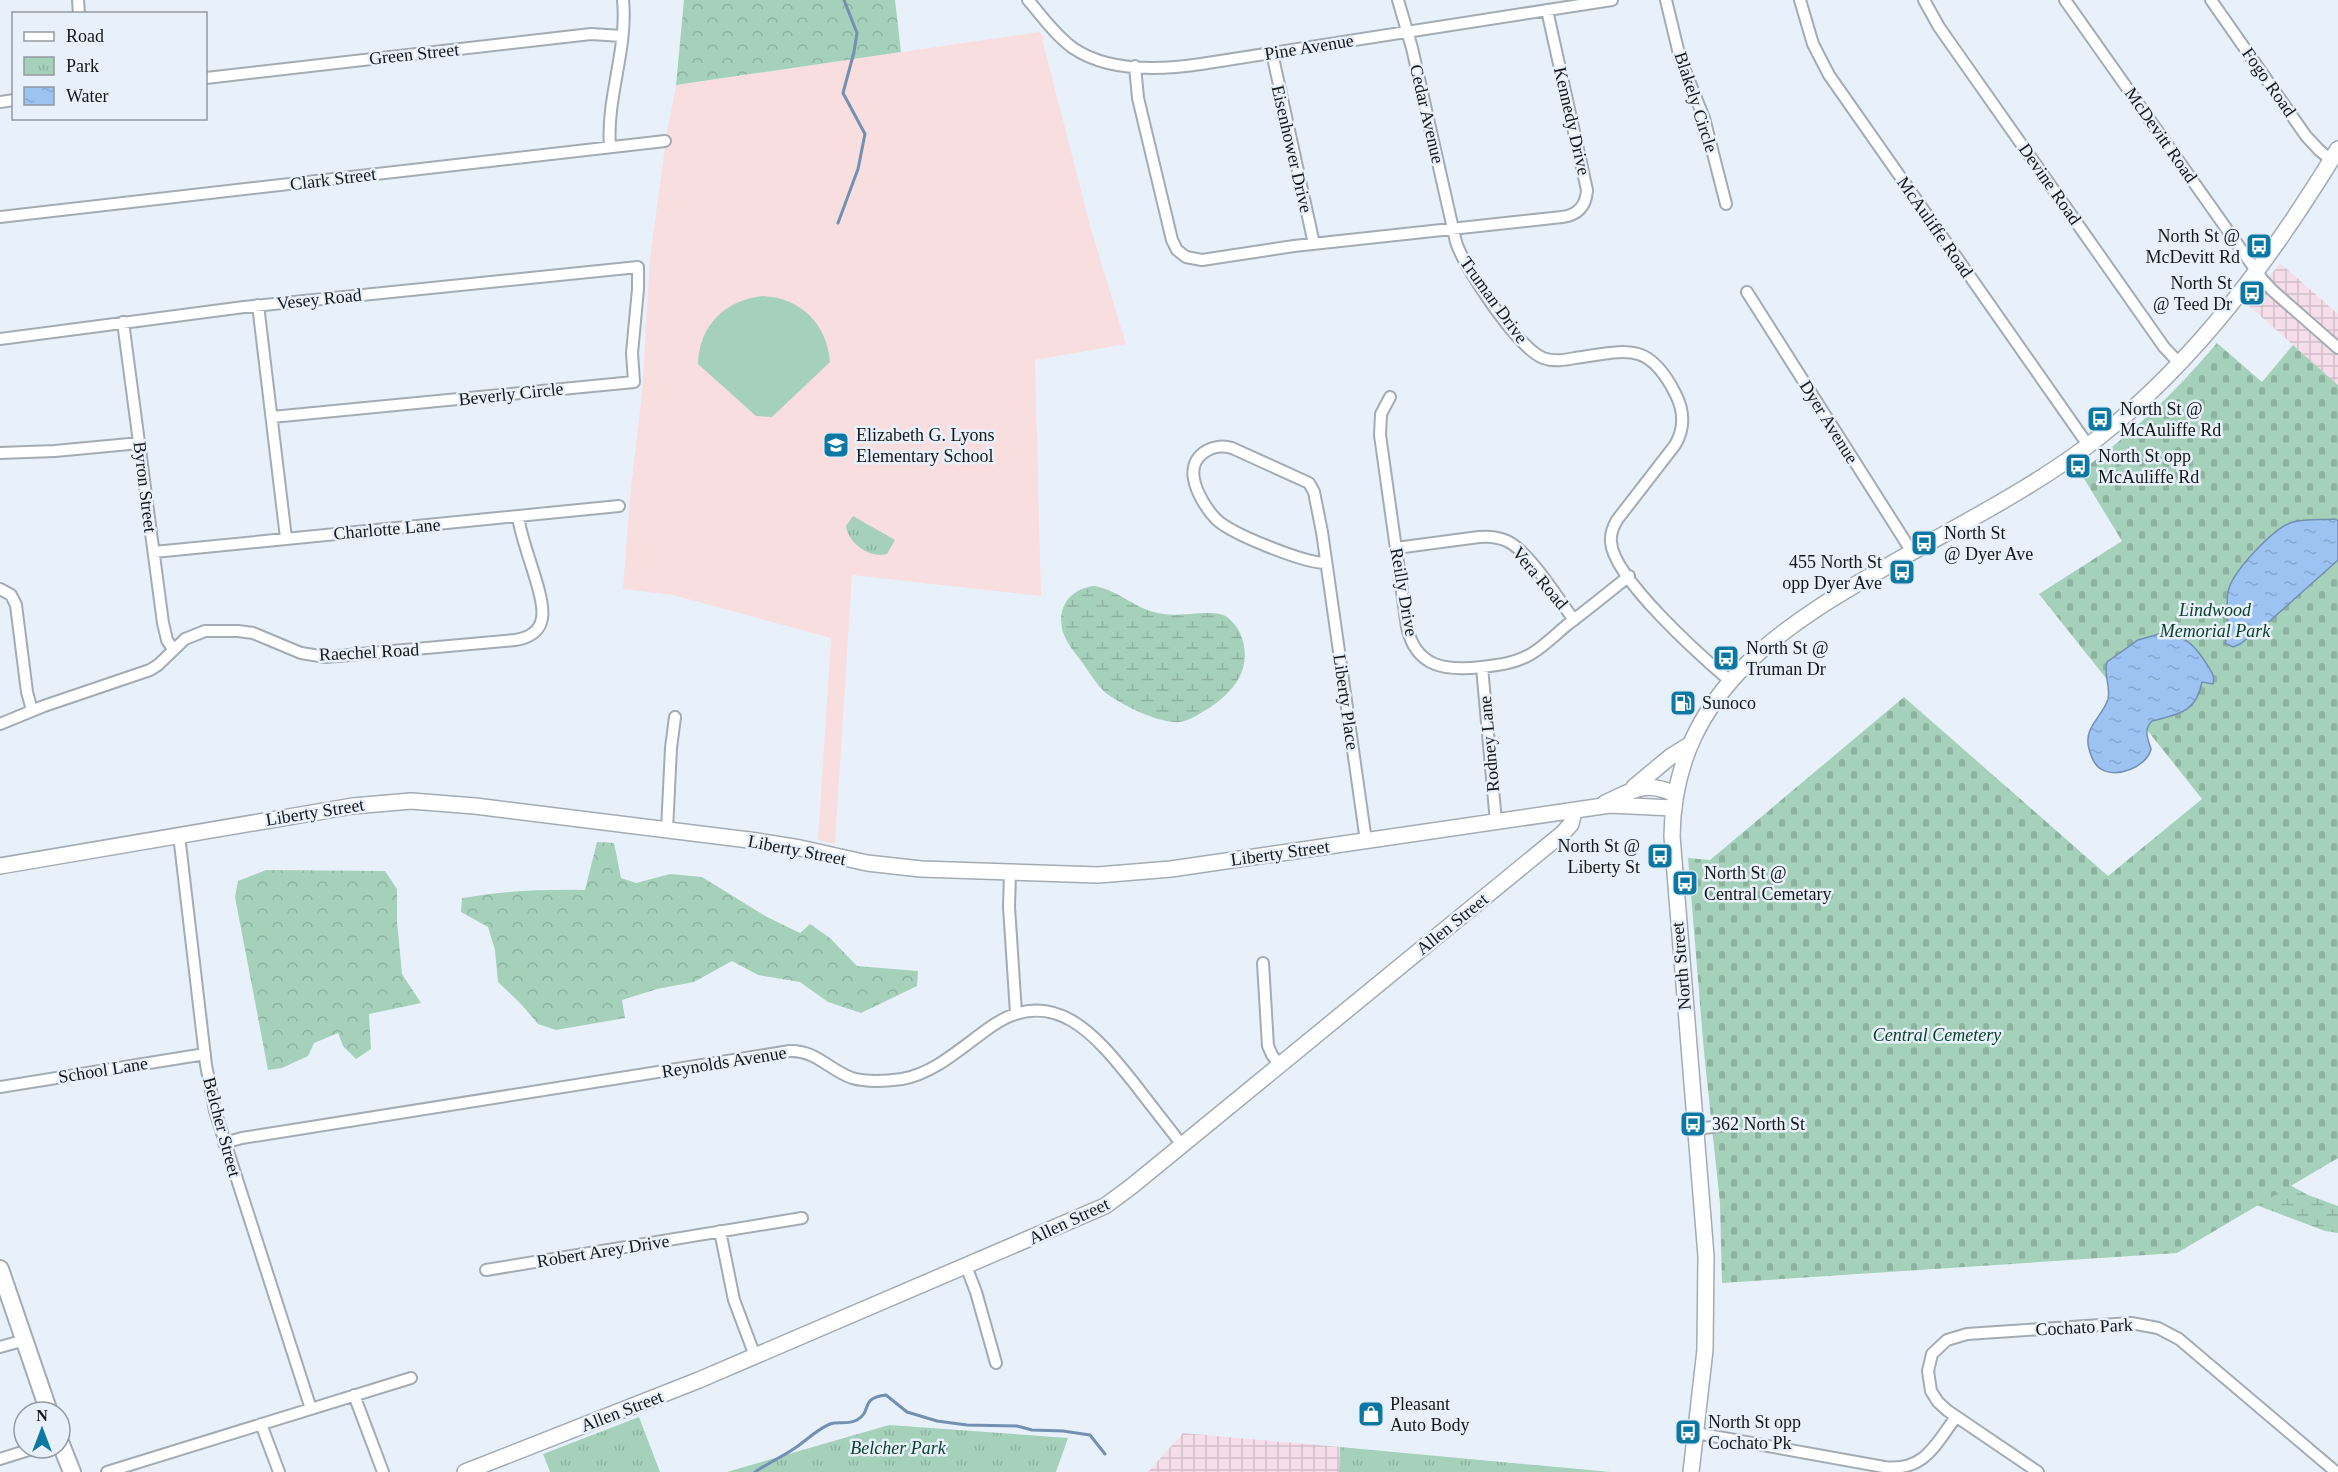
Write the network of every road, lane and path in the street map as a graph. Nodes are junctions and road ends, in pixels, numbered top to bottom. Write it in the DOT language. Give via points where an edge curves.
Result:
graph roads {
  1 [pos="623,0"];
  2 [pos="1028,0"];
  3 [pos="1398,0"];
  4 [pos="1612,0"];
  5 [pos="1666,0"];
  6 [pos="1800,0"];
  7 [pos="1924,0"];
  8 [pos="2066,0"];
  9 [pos="2211,0"];
  10 [pos="1547,10"];
  11 [pos="1407,32"];
  12 [pos="622,36"];
  13 [pos="1272,53"];
  14 [pos="1136,66"];
  15 [pos="207,78"];
  16 [pos="665,141"];
  17 [pos="610,147"];
  18 [pos="2335,154"];
  19 [pos="1726,204"];
  20 [pos="0,217"];
  21 [pos="1453,229"];
  22 [pos="1314,244"];
  23 [pos="638,267"];
  24 [pos="2256,270"];
  25 [pos="1747,292"];
  26 [pos="258,306"];
  27 [pos="123,322"];
  28 [pos="0,339"];
  29 [pos="2338,348"];
  30 [pos="2180,364"];
  31 [pos="1390,397"];
  32 [pos="272,417"];
  33 [pos="140,443"];
  34 [pos="2088,445"];
  35 [pos="0,453"];
  36 [pos="619,506"];
  37 [pos="518,516"];
  38 [pos="286,538"];
  39 [pos="1396,548"];
  40 [pos="154,552"];
  41 [pos="1912,552"];
  42 [pos="1326,563"];
  43 [pos="1629,576"];
  44 [pos="0,589"];
  45 [pos="1574,620"];
  46 [pos="173,649"];
  47 [pos="1482,667"];
  48 [pos="1730,681"];
  49 [pos="32,710"];
  50 [pos="675,717"];
  51 [pos="0,724"];
  52 [pos="1691,744"];
  53 [pos="1630,790"];
  54 [pos="1674,801"];
  55 [pos="1596,807"];
  56 [pos="1574,811"];
  57 [pos="1496,822"];
  58 [pos="667,830"];
  59 [pos="179,835"];
  60 [pos="1366,841"];
  61 [pos="0,866"];
  62 [pos="1010,873"];
  63 [pos="1263,963"];
  64 [pos="1016,1013"];
  65 [pos="205,1054"];
  66 [pos="1280,1065"];
  67 [pos="0,1087"];
  68 [pos="1729,1125"];
  69 [pos="1696,1129"];
  70 [pos="224,1143"];
  71 [pos="1182,1145"];
  72 [pos="802,1218"];
  73 [pos="720,1231"];
  74 [pos="966,1266"];
  75 [pos="0,1269"];
  76 [pos="486,1270"];
  77 [pos="25,1340"];
  78 [pos="0,1347"];
  79 [pos="755,1356"];
  80 [pos="996,1363"];
  81 [pos="411,1378"];
  82 [pos="354,1395"];
  83 [pos="45,1400"];
  84 [pos="311,1408"];
  85 [pos="1956,1417"];
  86 [pos="261,1424"];
  87 [pos="1696,1433"];
  88 [pos="107,1472"];
  89 [pos="279,1472"];
  90 [pos="382,1472"];
  91 [pos="465,1472"];
  92 [pos="1691,1472"];
  93 [pos="2038,1472"];
  94 [pos="2336,1472"];
  1 -- 12 [label="street"];
  2 -- 14 [label="street, Pine Avenue" via="1059,35 1081,52 1104,62"];
  3 -- 11 [label="street, Cedar Avenue"];
  4 -- 10 [label="street, Pine Avenue"];
  5 -- 19 [label="street, Blakely Circle" via="1682,66 1704,118"];
  6 -- 34 [label="street, McAuliffe Road" via="1809,34 1828,75"];
  7 -- 30 [label="street, Devine Road" via="1960,57 2164,347"];
  8 -- 24 [label="street, McDevitt Road"];
  9 -- 18 [label="street, Fogo Road" via="2306,136 2319,150"];
  10 -- 11 [label="street, Pine Avenue"];
  10 -- 21 [label="street, Kennedy Drive" via="1587,183 1586,201 1569,216"];
  11 -- 13 [label="street, Pine Avenue"];
  11 -- 21 [label="street, Cedar Avenue"];
  12 -- 15 [label="street, Green Street" via="591,34"];
  12 -- 17 [label="street" via="609,128"];
  13 -- 14 [label="street, Pine Avenue" via="1192,65"];
  13 -- 22 [label="street, Eisenhower Drive"];
  14 -- 22 [label="street" via="1138,98 1177,250 1186,257 1202,260"];
  16 -- 17 [label="street, Clark Street"];
  17 -- 20 [label="street, Clark Street"];
  18 -- 24 [label="main road, North Street"];
  21 -- 22 [label="street"];
  21 -- 43 [label="street, Truman Drive" via="1467,268 1532,352 1555,360 1639,353 1658,366 1676,394 1683,418 1678,440 1612,531 1614,555"];
  23 -- 26 [label="street, Vesey Road"];
  23 -- 32 [label="street, Beverly Circle" via="632,346 634,382"];
  24 -- 29 [label="street, McDevitt Road" via="2272,290"];
  24 -- 30 [label="main road, North Street"];
  25 -- 41 [label="street, Dyer Avenue"];
  26 -- 27 [label="street, Vesey Road"];
  26 -- 32 [label="street"];
  27 -- 28 [label="street, Vesey Road"];
  27 -- 33 [label="street, Byron Street"];
  30 -- 34 [label="main road, North Street"];
  31 -- 39 [label="street, Reilly Drive" via="1381,414 1380,428"];
  32 -- 38 [label="street"];
  33 -- 35 [label="street"];
  33 -- 40 [label="street, Byron Street"];
  34 -- 41 [label="main road, North Street" via="2023,489"];
  36 -- 37 [label="street, Charlotte Lane"];
  37 -- 38 [label="street, Charlotte Lane"];
  37 -- 46 [label="street, Raechel Road" via="542,608 539,626 527,637 336,658 309,655 253,633 213,630 191,635"];
  38 -- 40 [label="street, Charlotte Lane"];
  39 -- 45 [label="street, Vera Road" via="1479,537 1506,540 1526,556"];
  39 -- 47 [label="street, Reilly Drive" via="1407,627 1415,648 1439,666"];
  40 -- 46 [label="street, Byron Street" via="163,623"];
  41 -- 48 [label="main road, North Street" via="1789,626"];
  42 -- 42 [label="street, Liberty Place" via="1316,497 1309,483 1226,447 1211,448 1198,458 1193,471 1195,483 1221,523 1307,561"];
  42 -- 60 [label="street, Liberty Place"];
  43 -- 45 [label="street, Reilly Drive"];
  43 -- 48 [label="street, Truman Drive" via="1675,631"];
  44 -- 49 [label="street" via="11,595 16,605"];
  45 -- 47 [label="street, Reilly Drive" via="1524,657"];
  46 -- 49 [label="street, Raechel Road" via="150,670"];
  47 -- 57 [label="street, Rodney Lane"];
  48 -- 52 [label="main road, North Street"];
  49 -- 51 [label="street, Raechel Road"];
  50 -- 58 [label="street"];
  52 -- 53 [label="main road"];
  52 -- 54 [label="main road, North Street"];
  53 -- 54 [label="main road, Liberty Street" via="1650,786"];
  53 -- 55 [label="main road, Liberty Street"];
  54 -- 55 [label="main road, Liberty Street"];
  54 -- 69 [label="main road, North Street" via="1673,862"];
  55 -- 56 [label="main road, Liberty Street"];
  56 -- 57 [label="main road, Liberty Street"];
  56 -- 66 [label="main road, Allen Street" via="1563,833"];
  57 -- 60 [label="main road, Liberty Street"];
  58 -- 59 [label="main road, Liberty Street" via="411,801 353,806"];
  58 -- 62 [label="main road, Liberty Street" via="772,843 895,867"];
  59 -- 61 [label="main road, Liberty Street"];
  59 -- 65 [label="street, Belcher Street"];
  60 -- 62 [label="main road, Liberty Street" via="1136,873"];
  62 -- 64 [label="street"];
  63 -- 66 [label="street" via="1268,1046"];
  64 -- 70 [label="street, Reynolds Avenue" via="930,1068 901,1079 851,1078 810,1054 790,1051"];
  64 -- 71 [label="street, Reynolds Avenue" via="1045,1012 1084,1027 1108,1051"];
  65 -- 67 [label="street, School Lane"];
  65 -- 70 [label="street, Belcher Street"];
  66 -- 71 [label="main road, Allen Street"];
  68 -- 69 [label="street"];
  69 -- 87 [label="main road, North Street" via="1705,1222 1707,1306"];
  70 -- 84 [label="street, Belcher Street"];
  71 -- 74 [label="main road, Allen Street" via="1105,1206"];
  72 -- 73 [label="street, Robert Arey Drive"];
  73 -- 76 [label="street, Robert Arey Drive"];
  73 -- 79 [label="street" via="734,1300"];
  74 -- 79 [label="main road, Allen Street"];
  74 -- 80 [label="street"];
  75 -- 77 [label="main road"];
  77 -- 78 [label="street"];
  77 -- 83 [label="main road"];
  79 -- 91 [label="main road, Allen Street"];
  81 -- 82 [label="street"];
  82 -- 84 [label="street"];
  82 -- 90 [label="street"];
  84 -- 86 [label="street"];
  85 -- 87 [label="street" via="1924,1458 1899,1468"];
  85 -- 93 [label="street, Cochato Park"];
  85 -- 94 [label="street, Cochato Park" via="1938,1402 1928,1378 1932,1354 1947,1340 1966,1334 2140,1324 2179,1339"];
  86 -- 88 [label="street"];
  86 -- 89 [label="street"];
  87 -- 92 [label="main road, North Street"];
}
